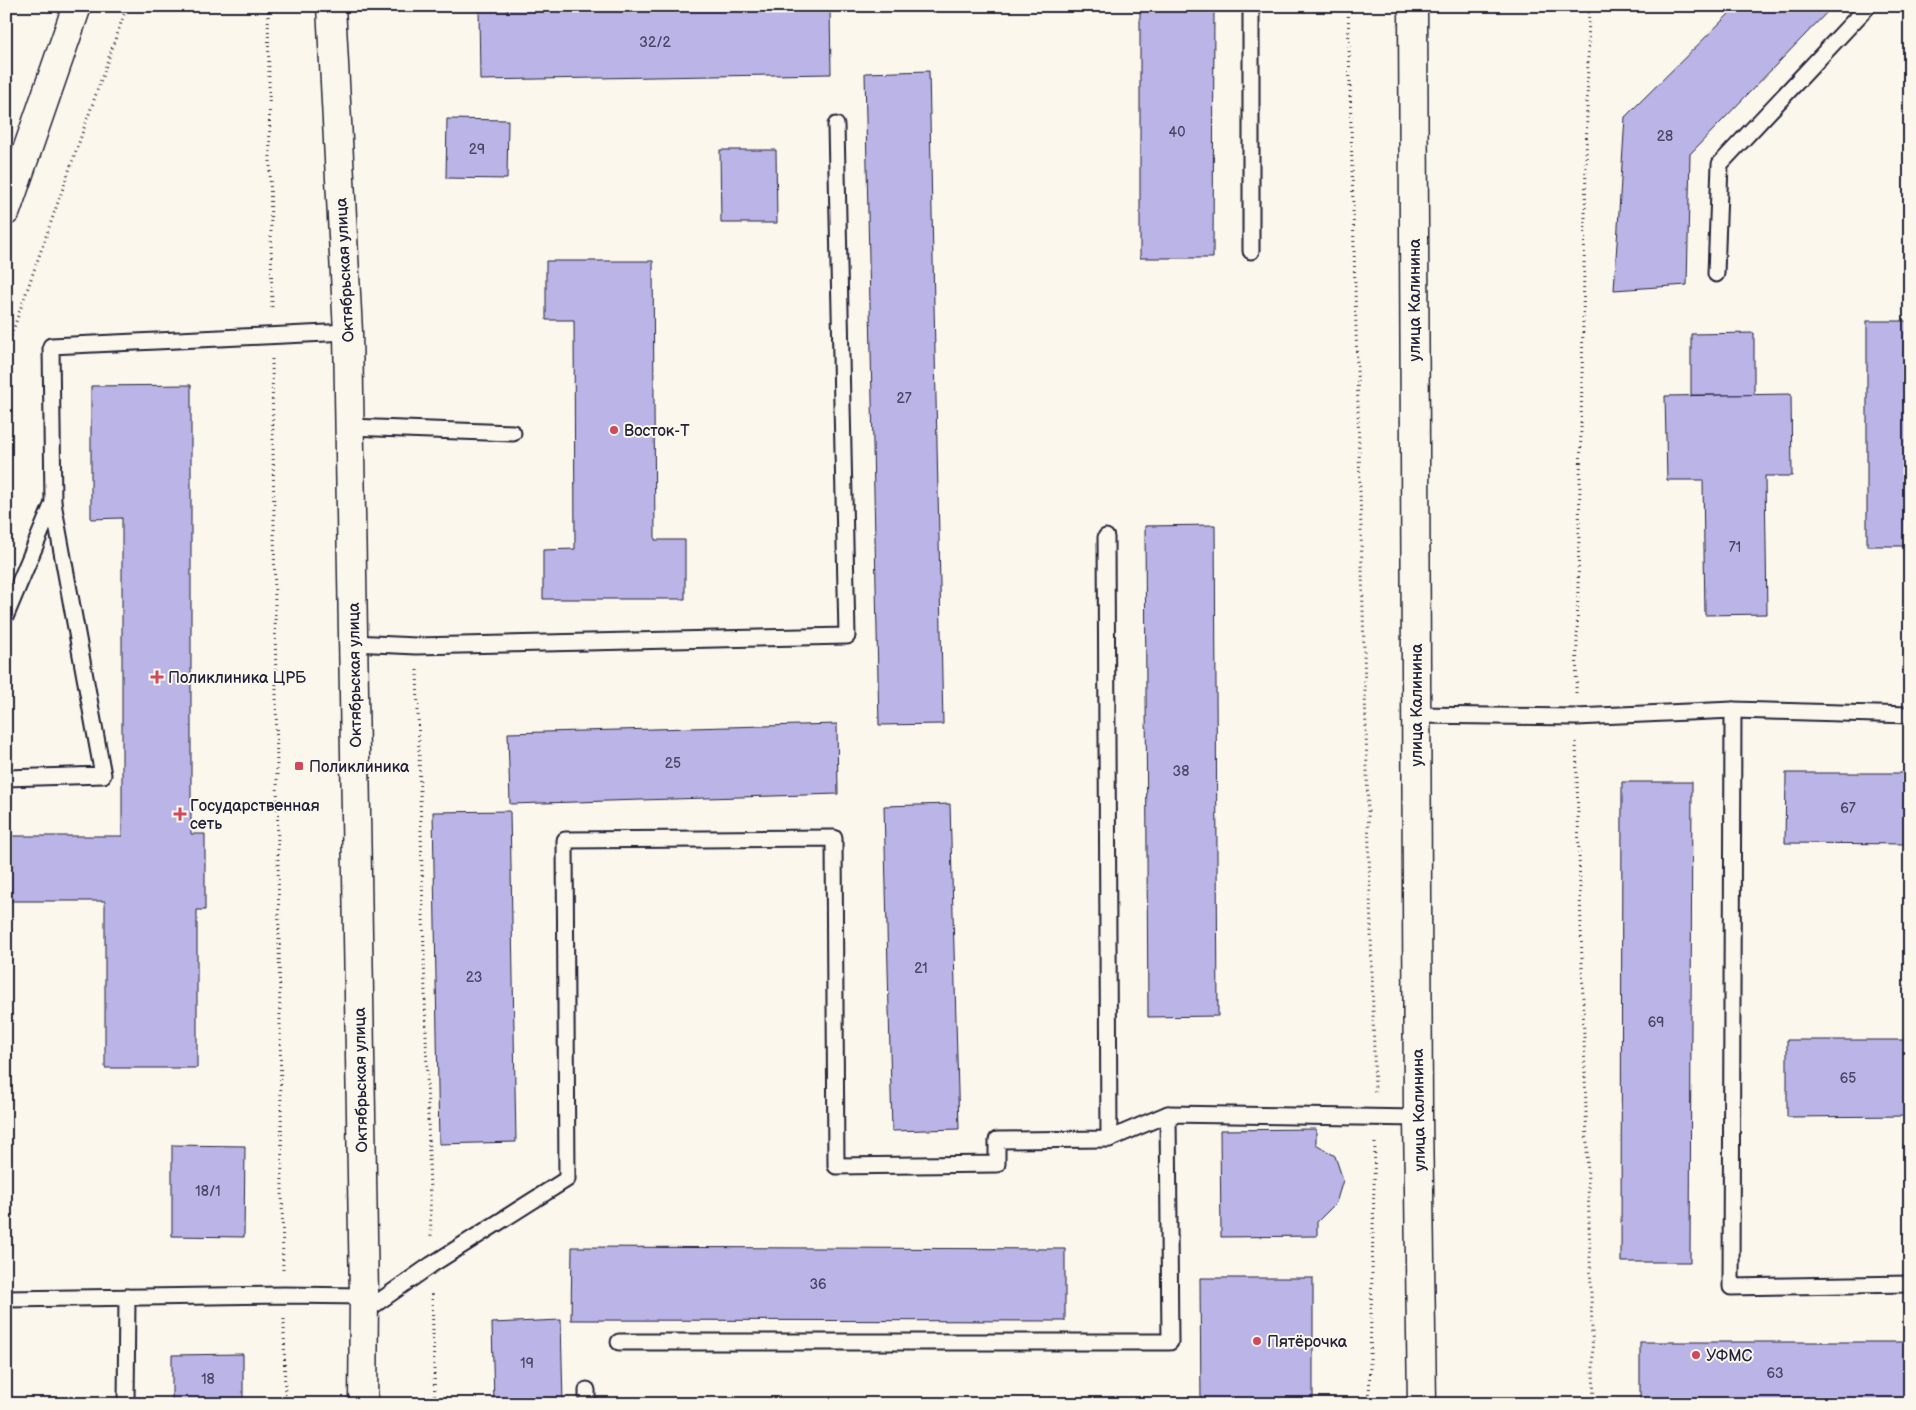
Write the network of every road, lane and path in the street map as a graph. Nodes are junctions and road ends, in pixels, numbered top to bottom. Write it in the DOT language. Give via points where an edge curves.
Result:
graph roads {
  1 [pos="77,6"];
  2 [pos="127,6"];
  3 [pos="268,6"];
  4 [pos="331,6"];
  5 [pos="1251,6"];
  6 [pos="1348,6"];
  7 [pos="1413,6"];
  8 [pos="1868,6"];
  9 [pos="836,125"];
  10 [pos="6,211"];
  11 [pos="1251,251"];
  12 [pos="1716,274"];
  13 [pos="348,332"];
  14 [pos="272,336"];
  15 [pos="6,350"];
  16 [pos="349,427"];
  17 [pos="513,433"];
  18 [pos="53,503"];
  19 [pos="1106,537"];
  20 [pos="6,615"];
  21 [pos="353,643"];
  22 [pos="416,646"];
  23 [pos="1733,710"];
  24 [pos="1416,715"];
  25 [pos="1910,715"];
  26 [pos="6,778"];
  27 [pos="1168,1114"];
  28 [pos="1376,1117"];
  29 [pos="1418,1118"];
  30 [pos="1109,1139"];
  31 [pos="431,1265"];
  32 [pos="1910,1284"];
  33 [pos="284,1295"];
  34 [pos="128,1297"];
  35 [pos="6,1299"];
  36 [pos="364,1304"];
  37 [pos="619,1342"];
  38 [pos="126,1404"];
  39 [pos="285,1404"];
  40 [pos="363,1404"];
  41 [pos="435,1404"];
  42 [pos="1369,1404"];
  43 [pos="1422,1404"];
  1 -- 10 [label="street"];
  2 -- 15 [label="path"];
  3 -- 14 [label="path"];
  4 -- 13 [label="street, Октябрьская улица"];
  5 -- 11 [label="lane"];
  6 -- 28 [label="path"];
  7 -- 24 [label="street, улица Калинина"];
  8 -- 12 [label="lane" via="1720,164"];
  9 -- 22 [label="lane" via="846,636"];
  13 -- 14 [label="lane"];
  13 -- 16 [label="street, Октябрьская улица"];
  14 -- 18 [label="lane" via="51,346"];
  14 -- 33 [label="path"];
  16 -- 17 [label="lane"];
  16 -- 21 [label="street, Октябрьская улица"];
  18 -- 20 [label="lane"];
  18 -- 26 [label="lane" via="103,775"];
  19 -- 30 [label="lane"];
  21 -- 22 [label="lane"];
  21 -- 36 [label="street, Октябрьская улица"];
  22 -- 31 [label="path"];
  23 -- 24 [label="lane" via="1576,717"];
  23 -- 25 [label="lane"];
  23 -- 32 [label="lane" via="1731,1287"];
  24 -- 29 [label="street, улица Калинина"];
  27 -- 28 [label="lane"];
  27 -- 30 [label="lane"];
  27 -- 37 [label="lane" via="1170,1342"];
  28 -- 29 [label="lane"];
  28 -- 42 [label="path"];
  29 -- 43 [label="street, улица Калинина"];
  30 -- 31 [label="lane" via="997,1140 997,1164 836,1166 834,838 565,840 567,1179"];
  31 -- 36 [label="lane"];
  31 -- 41 [label="path"];
  33 -- 34 [label="lane"];
  33 -- 36 [label="lane"];
  33 -- 39 [label="path"];
  34 -- 35 [label="lane"];
  34 -- 38 [label="lane"];
  36 -- 40 [label="street, Октябрьская улица"];
}
